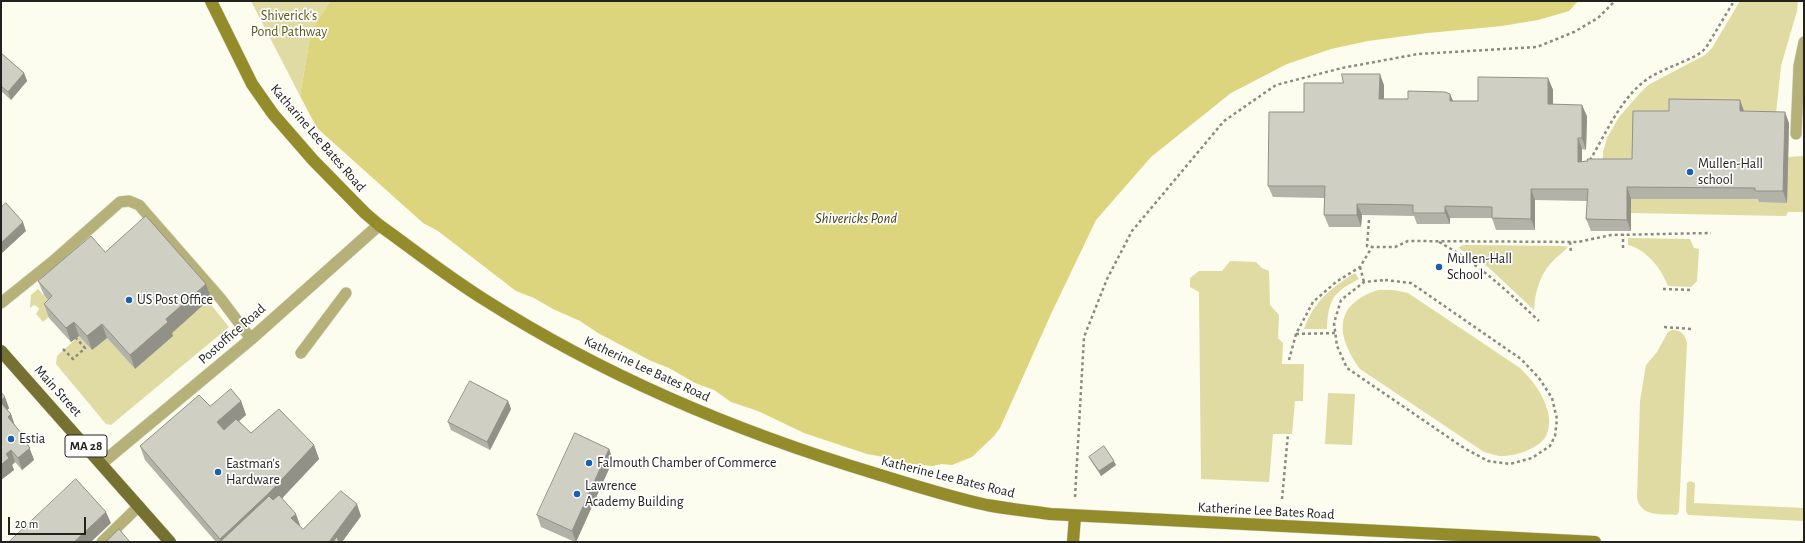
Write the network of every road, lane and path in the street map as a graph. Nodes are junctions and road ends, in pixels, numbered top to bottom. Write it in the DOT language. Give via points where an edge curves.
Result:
graph roads {
  1 [pos="211,1"];
  2 [pos="1615,1"];
  3 [pos="1734,1"];
  4 [pos="1804,42"];
  5 [pos="1796,134"];
  6 [pos="1586,166"];
  7 [pos="1369,220"];
  8 [pos="379,225"];
  9 [pos="1711,233"];
  10 [pos="1623,234"];
  11 [pos="1439,242"];
  12 [pos="1570,242"];
  13 [pos="1372,247"];
  14 [pos="1623,248"];
  15 [pos="1571,253"];
  16 [pos="1360,267"];
  17 [pos="1364,282"];
  18 [pos="1664,289"];
  19 [pos="1693,290"];
  20 [pos="346,294"];
  21 [pos="1,303"];
  22 [pos="1539,321"];
  23 [pos="1664,327"];
  24 [pos="1692,329"];
  25 [pos="1335,333"];
  26 [pos="1296,334"];
  27 [pos="76,338"];
  28 [pos="251,339"];
  29 [pos="63,349"];
  30 [pos="1,351"];
  31 [pos="301,353"];
  32 [pos="1290,360"];
  33 [pos="1288,434"];
  34 [pos="102,463"];
  35 [pos="1282,499"];
  36 [pos="139,506"];
  37 [pos="1075,516"];
  38 [pos="102,542"];
  39 [pos="170,542"];
  40 [pos="1073,542"];
  41 [pos="1595,542"];
  1 -- 8 [label="street, Katharine Lee Bates Road" via="252,84 273,114 313,160"];
  2 -- 37 [label="path" via="1598,18 1574,32 1537,47 1418,54 1342,68 1276,84 1224,121 1132,231 1107,279 1084,336"];
  3 -- 6 [label="path" via="1702,52 1638,86 1625,101"];
  4 -- 5 [label="lane" via="1799,66"];
  7 -- 13 [label="path" via="1367,246"];
  8 -- 28 [label="street, Postoffice Road"];
  8 -- 37 [label="street, Katherine Lee Bates Road" via="483,299 577,352 688,406 774,441 932,491 987,505"];
  9 -- 10 [label="path"];
  10 -- 12 [label="path"];
  10 -- 14 [label="path"];
  11 -- 12 [label="path"];
  11 -- 13 [label="path" via="1408,241 1395,248"];
  11 -- 22 [label="path" via="1464,255 1486,272"];
  12 -- 15 [label="path"];
  13 -- 16 [label="path"];
  16 -- 17 [label="path"];
  16 -- 26 [label="path" via="1336,282 1313,302"];
  17 -- 25 [label="path" via="1341,300 1334,323"];
  17 -- 25 [label="path" via="1385,280 1411,283 1521,358 1552,398 1557,419 1555,436 1550,446 1532,458 1510,464 1488,461 1464,448 1347,368 1337,346"];
  18 -- 19 [label="path"];
  20 -- 31 [label="lane"];
  21 -- 28 [label="lane" via="120,202 130,201 139,205 221,299"];
  23 -- 24 [label="path"];
  25 -- 26 [label="path"];
  26 -- 32 [label="path"];
  27 -- 29 [label="path" via="85,348 73,360"];
  28 -- 34 [label="street, Postoffice Road"];
  30 -- 34 [label="main road, Main Street / MA 28"];
  33 -- 35 [label="path"];
  34 -- 36 [label="main road, Main Street / MA 28"];
  36 -- 38 [label="lane"];
  36 -- 39 [label="main road, Main Street / MA 28"];
  37 -- 40 [label="street"];
  37 -- 41 [label="street, Katherine Lee Bates Road"];
}
